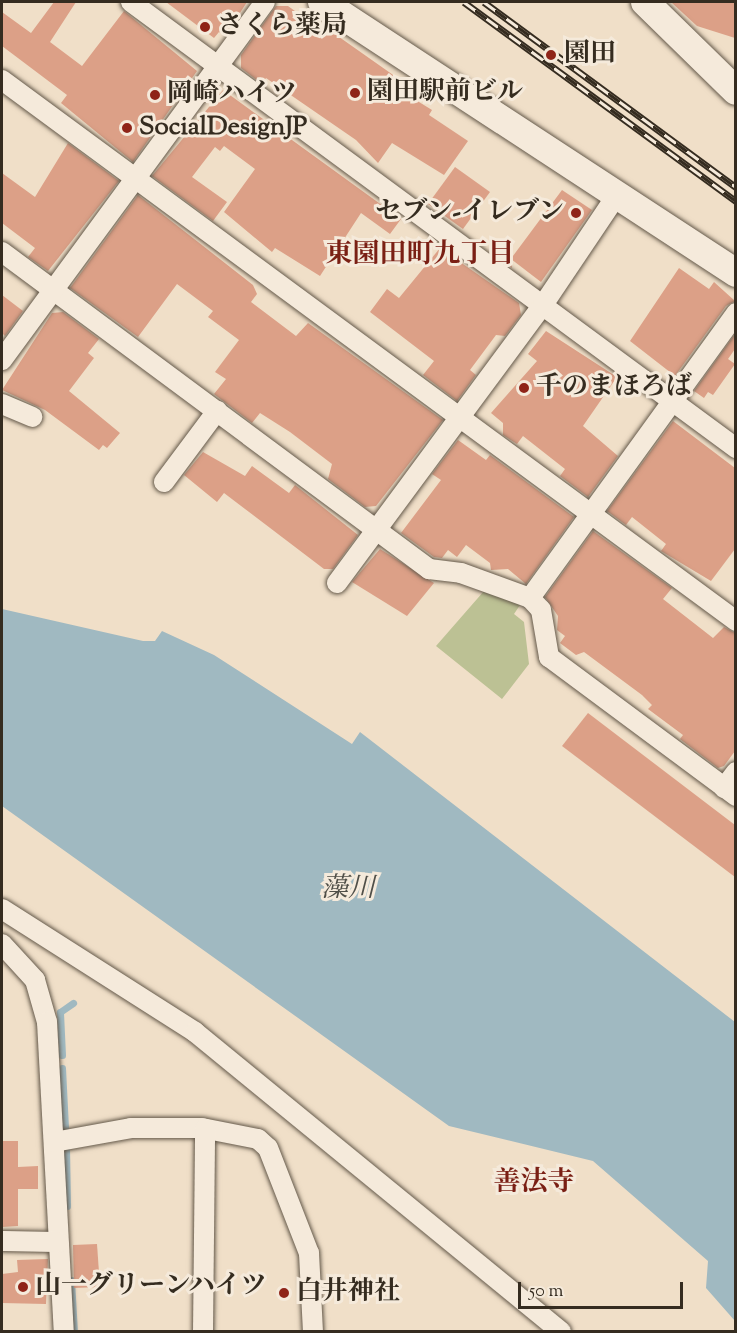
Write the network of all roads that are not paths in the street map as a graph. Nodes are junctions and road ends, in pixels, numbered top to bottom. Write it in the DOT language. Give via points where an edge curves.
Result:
graph roads {
  1 [pos="131,2"];
  2 [pos="265,2"];
  3 [pos="322,2"];
  4 [pos="645,2"];
  5 [pos="219,66"];
  6 [pos="2,80"];
  7 [pos="735,91"];
  8 [pos="135,177"];
  9 [pos="615,198"];
  10 [pos="2,252"];
  11 [pos="735,273"];
  12 [pos="52,288"];
  13 [pos="543,305"];
  14 [pos="735,313"];
  15 [pos="2,360"];
  16 [pos="672,400"];
  17 [pos="2,404"];
  18 [pos="217,411"];
  19 [pos="32,417"];
  20 [pos="459,418"];
  21 [pos="735,447"];
  22 [pos="164,482"];
  23 [pos="590,514"];
  24 [pos="377,530"];
  25 [pos="337,583"];
  26 [pos="530,598"];
  27 [pos="735,621"];
  28 [pos="735,772"];
  29 [pos="730,792"];
  30 [pos="2,909"];
  31 [pos="2,944"];
  32 [pos="205,1129"];
  33 [pos="54,1142"];
  34 [pos="2,1240"];
  35 [pos="58,1242"];
  36 [pos="64,1332"];
  37 [pos="203,1332"];
  38 [pos="313,1332"];
  39 [pos="561,1332"];
  1 -- 5 [label="street"];
  2 -- 5 [label="street"];
  3 -- 9 [label="street"];
  4 -- 7 [label="street"];
  5 -- 8 [label="street"];
  5 -- 13 [label="street"];
  6 -- 8 [label="street"];
  8 -- 12 [label="street"];
  8 -- 20 [label="street"];
  9 -- 11 [label="street"];
  9 -- 13 [label="street"];
  10 -- 12 [label="street"];
  12 -- 15 [label="street"];
  12 -- 18 [label="street"];
  13 -- 16 [label="street"];
  13 -- 20 [label="street"];
  14 -- 16 [label="street"];
  16 -- 21 [label="street"];
  16 -- 23 [label="street"];
  17 -- 19 [label="street"];
  18 -- 22 [label="street"];
  18 -- 24 [label="street"];
  20 -- 23 [label="street"];
  20 -- 24 [label="street"];
  23 -- 26 [label="street"];
  23 -- 27 [label="street"];
  24 -- 25 [label="street"];
  24 -- 26 [label="street" via="429,569 460,573"];
  26 -- 29 [label="street" via="541,610 549,657"];
  28 -- 29 [label="street"];
  30 -- 39 [label="street" via="195,1032"];
  31 -- 33 [label="street" via="27,967 40,991"];
  32 -- 33 [label="street" via="105,1129"];
  32 -- 37 [label="street"];
  32 -- 38 [label="street" via="245,1132 268,1148 309,1254"];
  33 -- 35 [label="street"];
  34 -- 35 [label="street"];
  35 -- 36 [label="street"];
}
